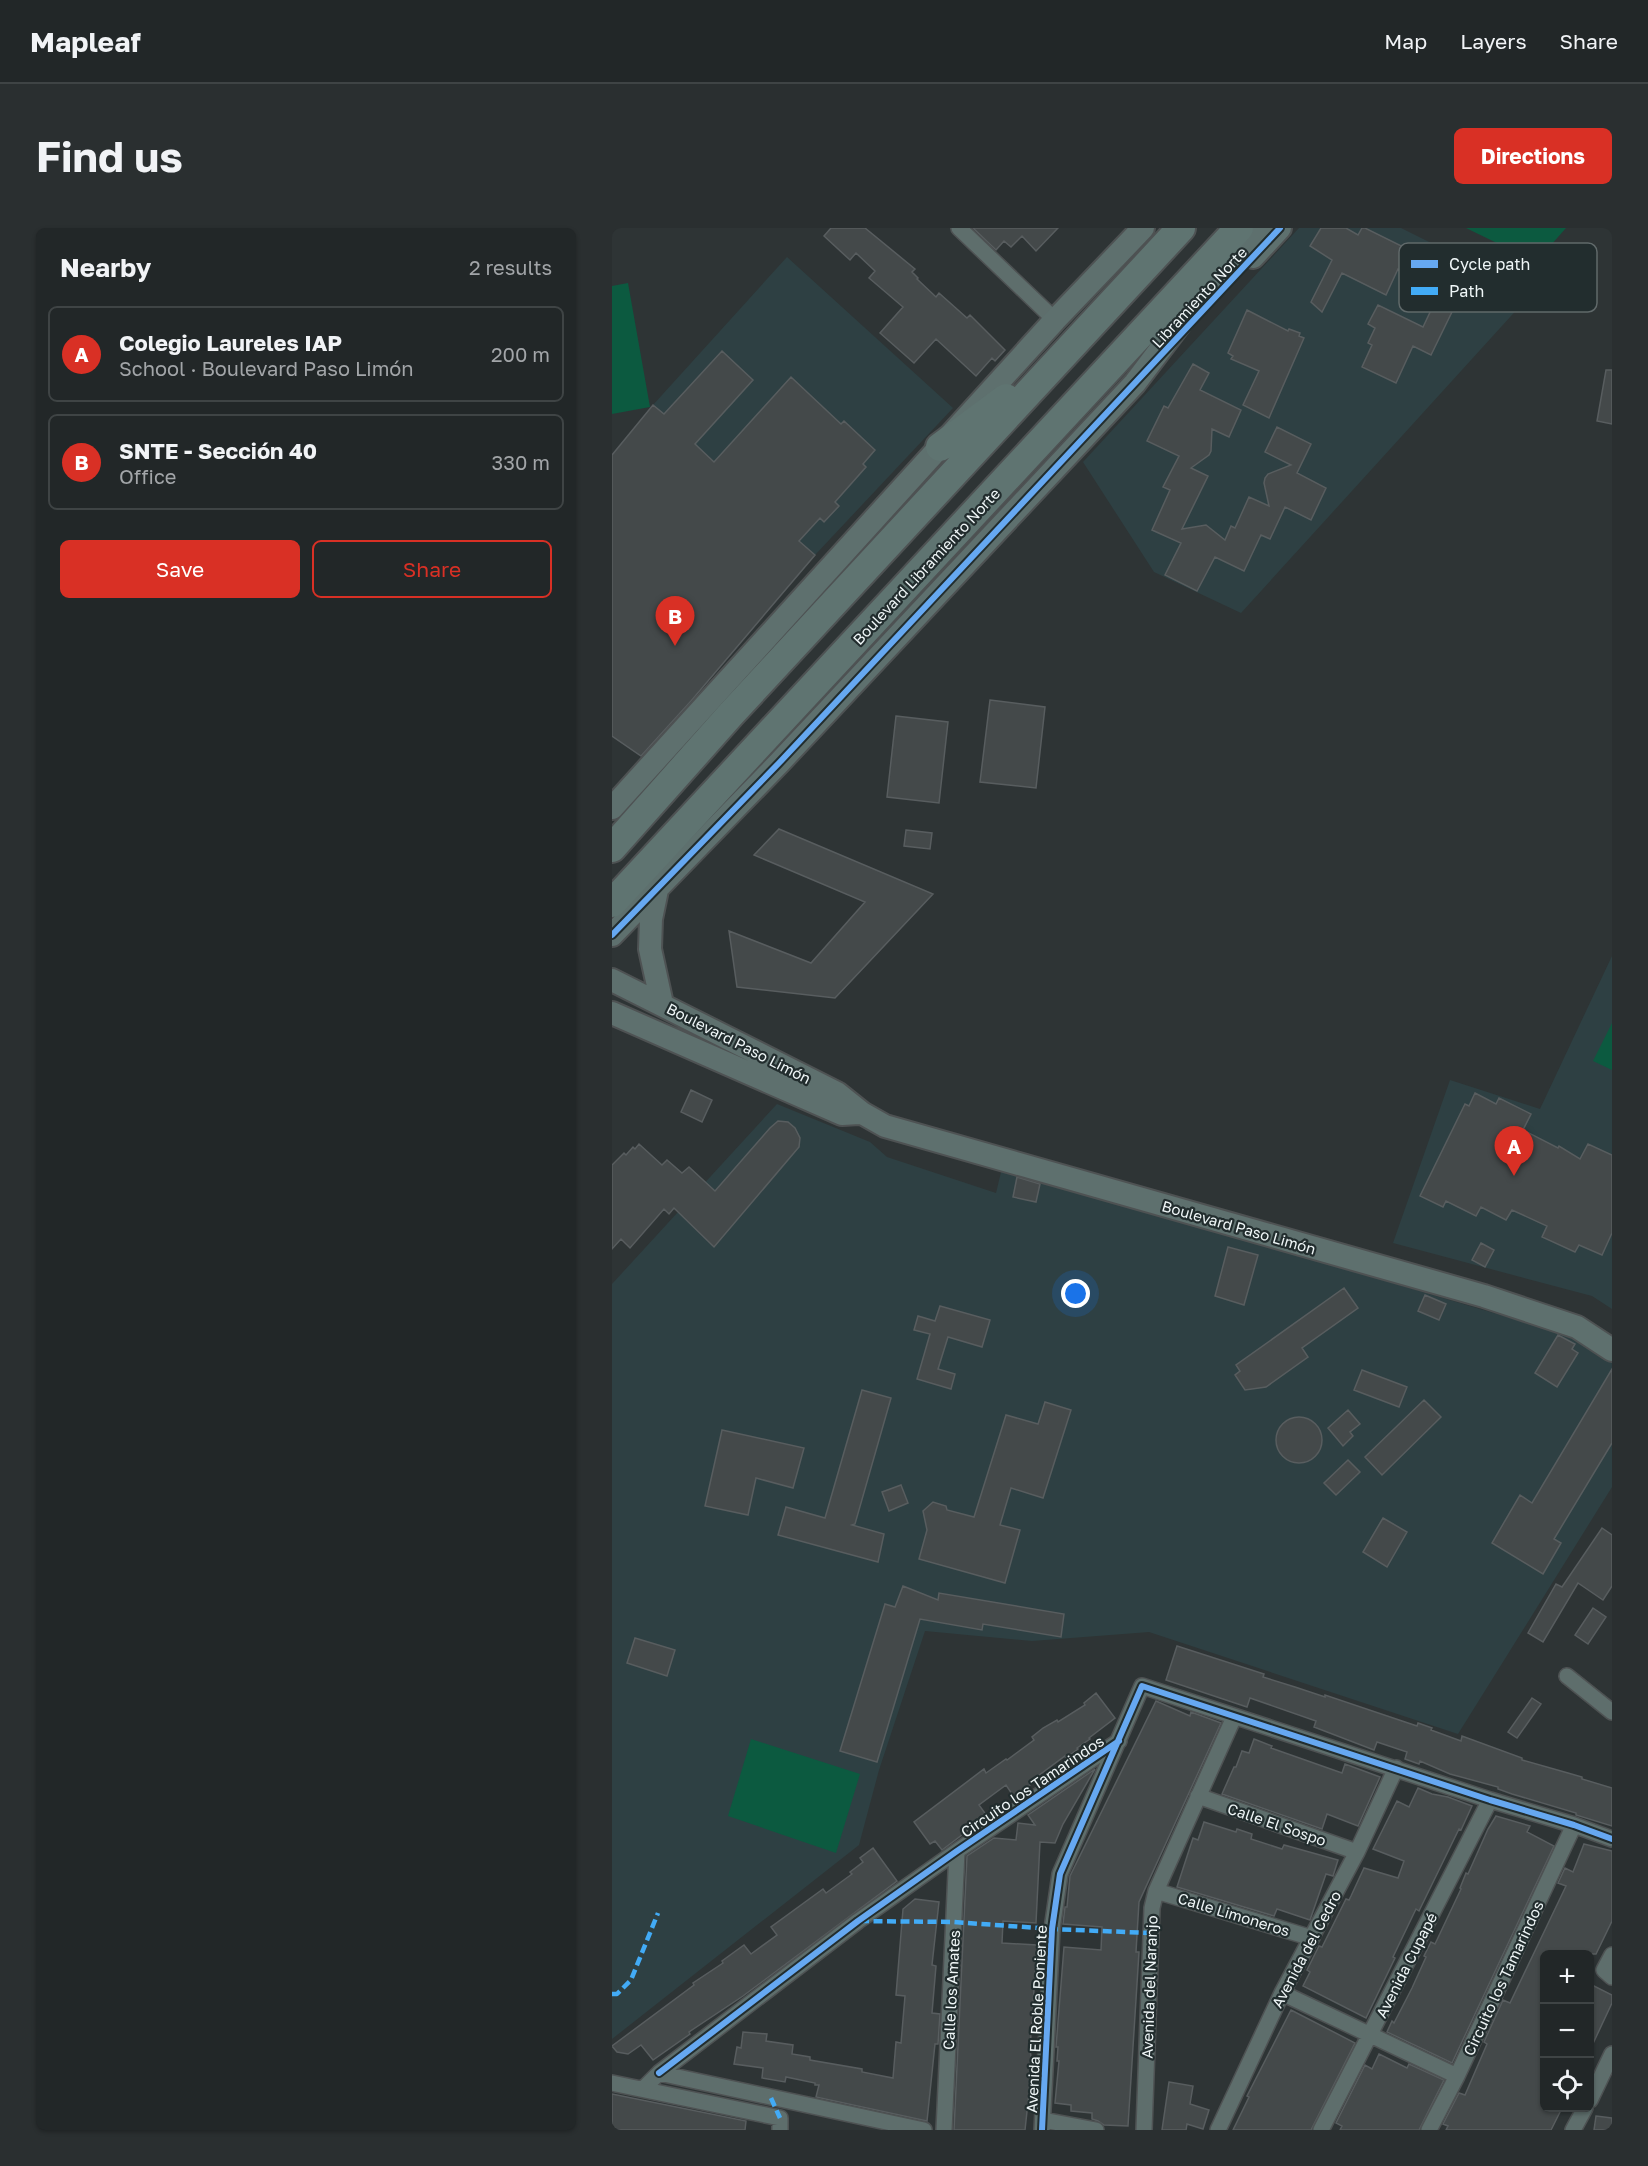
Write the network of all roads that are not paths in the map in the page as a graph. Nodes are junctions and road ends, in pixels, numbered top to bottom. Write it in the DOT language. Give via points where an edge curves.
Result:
graph roads {
  1 [pos="959,228"];
  2 [pos="1143,228"];
  3 [pos="1181,228"];
  4 [pos="1239,228"];
  5 [pos="1260,228"];
  6 [pos="1280,228"];
  7 [pos="1055,320"];
  8 [pos="1059,360"];
  9 [pos="1135,383"];
  10 [pos="940,447"];
  11 [pos="612,808"];
  12 [pos="612,848"];
  13 [pos="658,885"];
  14 [pos="612,903"];
  15 [pos="612,935"];
  16 [pos="612,980"];
  17 [pos="662,1004"];
  18 [pos="612,1013"];
  19 [pos="862,1113"];
  20 [pos="1612,1350"];
  21 [pos="1567,1676"];
  22 [pos="1612,1712"];
  23 [pos="1234,1717"];
  24 [pos="1119,1742"];
  25 [pos="1396,1768"];
  26 [pos="1198,1796"];
  27 [pos="1490,1800"];
  28 [pos="1574,1825"];
  29 [pos="1612,1839"];
  30 [pos="957,1851"];
  31 [pos="1357,1852"];
  32 [pos="1156,1891"];
  33 [pos="1312,1938"];
  34 [pos="1612,1955"];
  35 [pos="1612,1977"];
  36 [pos="1282,1993"];
  37 [pos="1371,2034"];
  38 [pos="1612,2054"];
  39 [pos="659,2073"];
  40 [pos="1457,2076"];
  41 [pos="612,2083"];
  42 [pos="643,2089"];
  43 [pos="1594,2091"];
  44 [pos="1612,2091"];
  45 [pos="1594,2093"];
  46 [pos="1583,2112"];
  47 [pos="780,2124"];
  48 [pos="1043,2125"];
  49 [pos="924,2130"];
  50 [pos="944,2130"];
  51 [pos="1096,2130"];
  52 [pos="1144,2130"];
  53 [pos="1218,2130"];
  54 [pos="1321,2130"];
  55 [pos="1430,2130"];
  56 [pos="1573,2130"];
  1 -- 7 [label="street"];
  2 -- 7 [label="street"];
  3 -- 8 [label="highway"];
  4 -- 14 [label="highway, Boulevard Libramiento Norte"];
  5 -- 9 [label="street" via="1225,264"];
  6 -- 9 [label="street, Libramiento Norte"];
  7 -- 10 [label="street"];
  8 -- 10 [label="highway"];
  8 -- 12 [label="highway"];
  9 -- 13 [label="street" via="779,763"];
  10 -- 11 [label="street"];
  13 -- 15 [label="street"];
  13 -- 17 [label="street" via="650,949"];
  16 -- 17 [label="street, Boulevard Paso Limón"];
  17 -- 19 [label="street, Boulevard Paso Limón" via="837,1093"];
  18 -- 19 [label="street, Boulevard Paso Limón" via="842,1114"];
  19 -- 20 [label="street, Boulevard Paso Limón" via="885,1126 1484,1296 1577,1327"];
  21 -- 22 [label="street"];
  23 -- 24 [label="street, Circuito los Tamarindos" via="1142,1686"];
  23 -- 25 [label="street, Circuito los Tamarindos"];
  23 -- 26 [label="street, Avenida del Naranjo"];
  24 -- 30 [label="street, Circuito los Tamarindos"];
  24 -- 48 [label="street, Avenida El Roble Poniente" via="1060,1874 1052,1929"];
  25 -- 27 [label="street, Circuito los Tamarindos"];
  25 -- 31 [label="street, Avenida del Cedro"];
  26 -- 31 [label="street, Calle El Sospo"];
  26 -- 32 [label="street, Avenida del Naranjo"];
  27 -- 28 [label="street, Circuito los Tamarindos"];
  27 -- 37 [label="street, Avenida Cupapé"];
  28 -- 29 [label="street, Circuito los Tamarindos"];
  28 -- 40 [label="street, Circuito los Tamarindos"];
  30 -- 39 [label="street, Circuito los Tamarindos" via="858,1921"];
  30 -- 50 [label="street, Calle los Amates"];
  31 -- 33 [label="street, Avenida del Cedro"];
  32 -- 33 [label="street, Calle Limoneros"];
  32 -- 52 [label="street, Avenida del Naranjo" via="1150,1933"];
  33 -- 36 [label="street, Avenida del Cedro"];
  34 -- 35 [label="street" via="1604,1970"];
  36 -- 37 [label="street"];
  36 -- 53 [label="street, Avenida del Cedro"];
  37 -- 40 [label="street"];
  37 -- 54 [label="street, Avenida Cupapé"];
  38 -- 43 [label="street"];
  39 -- 42 [label="street, Circuito los Tamarindos"];
  39 -- 49 [label="street"];
  40 -- 55 [label="street, Circuito los Tamarindos"];
  41 -- 42 [label="street"];
  42 -- 47 [label="street"];
  44 -- 45 [label="street"];
  46 -- 56 [label="street"];
  48 -- 51 [label="street"];
}
